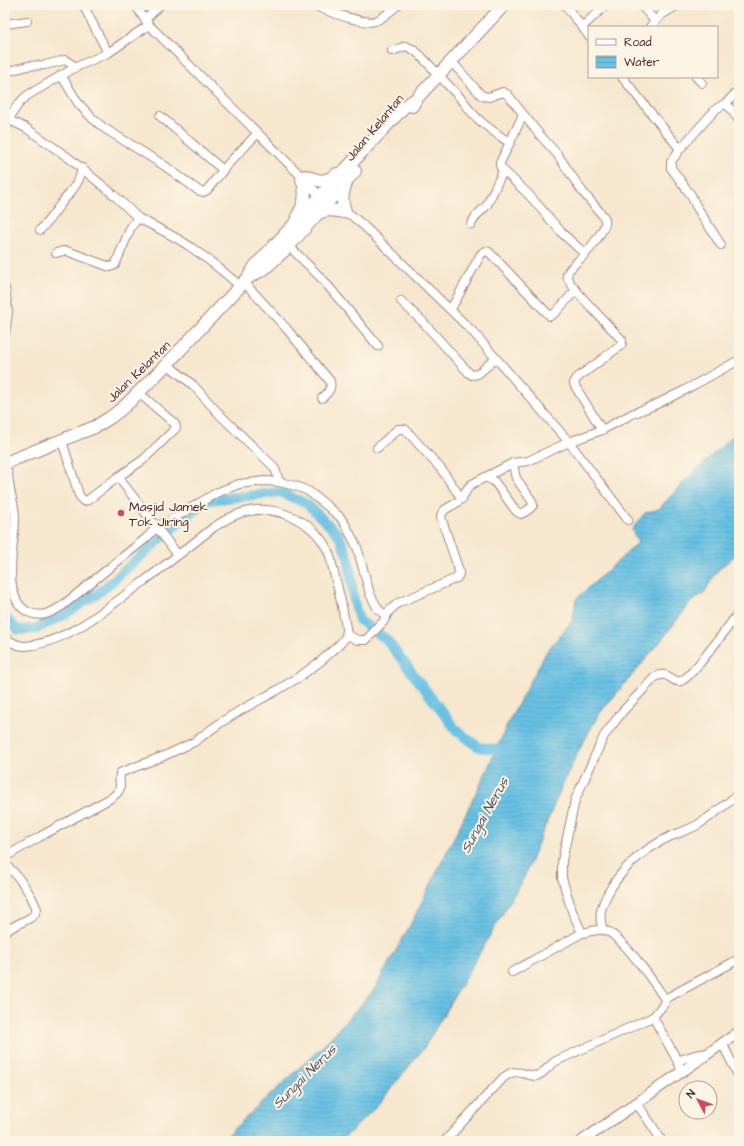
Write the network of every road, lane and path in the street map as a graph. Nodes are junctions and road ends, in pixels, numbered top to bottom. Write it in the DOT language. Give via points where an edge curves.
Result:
graph roads {
  1 [pos="83,5"];
  2 [pos="136,5"];
  3 [pos="160,5"];
  4 [pos="313,5"];
  5 [pos="398,5"];
  6 [pos="503,5"];
  7 [pos="565,5"];
  8 [pos="606,5"];
  9 [pos="641,5"];
  10 [pos="678,5"];
  11 [pos="27,21"];
  12 [pos="147,22"];
  13 [pos="5,24"];
  14 [pos="652,25"];
  15 [pos="582,28"];
  16 [pos="588,35"];
  17 [pos="392,51"];
  18 [pos="108,53"];
  19 [pos="451,61"];
  20 [pos="76,67"];
  21 [pos="5,71"];
  22 [pos="439,74"];
  23 [pos="61,75"];
  24 [pos="623,78"];
  25 [pos="739,90"];
  26 [pos="416,99"];
  27 [pos="726,103"];
  28 [pos="523,115"];
  29 [pos="160,116"];
  30 [pos="9,120"];
  31 [pos="739,120"];
  32 [pos="5,129"];
  33 [pos="258,133"];
  34 [pos="510,143"];
  35 [pos="680,149"];
  36 [pos="353,162"];
  37 [pos="82,168"];
  38 [pos="223,170"];
  39 [pos="503,171"];
  40 [pos="302,177"];
  41 [pos="348,178"];
  42 [pos="326,197"];
  43 [pos="345,212"];
  44 [pos="318,213"];
  45 [pos="138,218"];
  46 [pos="471,224"];
  47 [pos="290,229"];
  48 [pos="40,230"];
  49 [pos="721,245"];
  50 [pos="289,246"];
  51 [pos="56,253"];
  52 [pos="585,254"];
  53 [pos="244,282"];
  54 [pos="5,288"];
  55 [pos="576,290"];
  56 [pos="401,301"];
  57 [pos="451,309"];
  58 [pos="5,333"];
  59 [pos="378,346"];
  60 [pos="496,358"];
  61 [pos="739,360"];
  62 [pos="168,364"];
  63 [pos="139,393"];
  64 [pos="322,398"];
  65 [pos="602,430"];
  66 [pos="62,441"];
  67 [pos="569,442"];
  68 [pos="377,448"];
  69 [pos="6,460"];
  70 [pos="513,463"];
  71 [pos="118,477"];
  72 [pos="485,477"];
  73 [pos="279,482"];
  74 [pos="462,499"];
  75 [pos="628,520"];
  76 [pos="155,526"];
  77 [pos="178,555"];
  78 [pos="739,612"];
  79 [pos="384,619"];
  80 [pos="347,635"];
  81 [pos="5,638"];
  82 [pos="739,794"];
  83 [pos="5,858"];
  84 [pos="5,864"];
  85 [pos="603,930"];
  86 [pos="5,931"];
  87 [pos="582,933"];
  88 [pos="739,959"];
  89 [pos="512,972"];
  90 [pos="665,999"];
  91 [pos="653,1017"];
  92 [pos="739,1032"];
  93 [pos="722,1043"];
  94 [pos="708,1053"];
  95 [pos="676,1058"];
  96 [pos="682,1071"];
  97 [pos="739,1077"];
  98 [pos="636,1104"];
  99 [pos="445,1141"];
  100 [pos="582,1141"];
  101 [pos="662,1141"];
  1 -- 18 [label="street"];
  2 -- 12 [label="street"];
  3 -- 12 [label="street"];
  4 -- 5 [label="street" via="332,13 370,22"];
  6 -- 19 [label="highway"];
  7 -- 15 [label="street"];
  8 -- 15 [label="street"];
  9 -- 14 [label="street"];
  10 -- 14 [label="street"];
  11 -- 13 [label="street"];
  12 -- 18 [label="street"];
  12 -- 33 [label="street"];
  15 -- 16 [label="street"];
  17 -- 22 [label="street" via="408,47 417,52"];
  18 -- 20 [label="street"];
  19 -- 22 [label="highway"];
  19 -- 28 [label="street" via="482,96 489,97 503,92"];
  20 -- 21 [label="street" via="66,60"];
  20 -- 23 [label="street"];
  22 -- 26 [label="highway"];
  22 -- 34 [label="street" via="468,110"];
  23 -- 30 [label="street" via="21,100"];
  23 -- 38 [label="street" via="78,103 97,123 199,191 207,190"];
  24 -- 35 [label="street"];
  25 -- 27 [label="street"];
  26 -- 36 [label="highway, Jalan Kelantan" via="404,107"];
  26 -- 41 [label="highway, Jalan Kelantan" via="381,144"];
  27 -- 31 [label="street"];
  27 -- 35 [label="street" via="716,109"];
  28 -- 34 [label="street"];
  28 -- 52 [label="street" via="557,154 582,191 604,217 604,226"];
  29 -- 38 [label="street"];
  30 -- 32 [label="street"];
  30 -- 37 [label="street" via="30,131"];
  33 -- 38 [label="street"];
  33 -- 40 [label="street"];
  34 -- 39 [label="street" via="500,163"];
  35 -- 49 [label="street" via="671,162 671,168 691,195"];
  36 -- 40 [label="highway" via="325,181"];
  36 -- 42 [label="highway, Jalan Kelantan"];
  37 -- 45 [label="street"];
  37 -- 48 [label="street" via="77,185"];
  39 -- 46 [label="street" via="485,208"];
  39 -- 52 [label="street"];
  40 -- 42 [label="street"];
  40 -- 47 [label="highway" via="305,188 304,202"];
  41 -- 42 [label="highway, Jalan Kelantan"];
  41 -- 43 [label="highway" via="342,197"];
  42 -- 43 [label="street"];
  42 -- 44 [label="highway, Jalan Kelantan"];
  42 -- 47 [label="highway, Jalan Kelantan"];
  43 -- 44 [label="highway" via="330,210"];
  43 -- 57 [label="street" via="364,226"];
  44 -- 50 [label="highway, Jalan Kelantan"];
  45 -- 51 [label="street" via="131,227 113,267 66,251"];
  45 -- 53 [label="street" via="170,234"];
  47 -- 53 [label="highway, Jalan Kelantan" via="256,264"];
  50 -- 53 [label="highway, Jalan Kelantan" via="264,269"];
  50 -- 59 [label="street" via="324,281"];
  52 -- 55 [label="street" via="568,273 567,277"];
  53 -- 62 [label="highway, Jalan Kelantan"];
  53 -- 64 [label="street" via="330,381 331,389"];
  54 -- 58 [label="street" via="8,312"];
  55 -- 57 [label="street" via="550,316 486,251 481,254"];
  55 -- 65 [label="street" via="622,340 620,346 577,378 574,383"];
  56 -- 60 [label="street" via="472,375 478,374"];
  57 -- 60 [label="street"];
  60 -- 67 [label="street"];
  61 -- 65 [label="street" via="685,390"];
  62 -- 63 [label="highway, Jalan Kelantan"];
  62 -- 73 [label="street" via="193,385 272,465"];
  63 -- 66 [label="highway, Jalan Kelantan" via="95,427"];
  63 -- 71 [label="street" via="175,424 176,428 147,457"];
  65 -- 67 [label="street"];
  66 -- 69 [label="highway, Jalan Kelantan"];
  66 -- 71 [label="street" via="83,501 88,500"];
  67 -- 70 [label="street" via="528,461"];
  67 -- 75 [label="street"];
  68 -- 74 [label="street" via="398,429 405,429 441,469"];
  69 -- 76 [label="street" via="15,518 10,586 14,599 28,612 47,614 62,606 145,539"];
  70 -- 72 [label="street"];
  70 -- 72 [label="street" via="516,478 533,505 523,513 516,511 494,481"];
  71 -- 76 [label="street"];
  72 -- 74 [label="street" via="468,487"];
  73 -- 76 [label="street" via="239,484 216,493 164,524"];
  73 -- 79 [label="street" via="308,491 346,524 357,546 370,594"];
  74 -- 79 [label="street" via="443,510 440,517 459,571 457,578 398,603"];
  76 -- 77 [label="street"];
  77 -- 80 [label="street" via="214,527 241,513 255,510 272,511 298,520 315,532 328,551"];
  77 -- 81 [label="street" via="71,632 24,646"];
  78 -- 87 [label="street" via="720,638 682,680 677,681 665,674 655,677 622,712 599,745 575,800 562,861 564,886"];
  79 -- 80 [label="street" via="366,640 358,640"];
  80 -- 83 [label="street" via="321,661 288,684 254,702 194,742 120,773 121,786 117,794"];
  82 -- 85 [label="street" via="697,825 653,847 623,871 601,910 600,922"];
  84 -- 86 [label="street" via="22,882 37,909 30,918"];
  85 -- 87 [label="street"];
  85 -- 90 [label="street" via="619,940"];
  87 -- 89 [label="street"];
  88 -- 90 [label="street"];
  90 -- 91 [label="street"];
  91 -- 95 [label="street"];
  91 -- 99 [label="street" via="556,1061 537,1075 512,1072 503,1078"];
  92 -- 93 [label="main road"];
  93 -- 94 [label="main road"];
  93 -- 97 [label="street"];
  94 -- 95 [label="street" via="680,1060"];
  94 -- 96 [label="main road"];
  95 -- 96 [label="street"];
  96 -- 98 [label="main road"];
  98 -- 100 [label="main road"];
  98 -- 101 [label="street"];
}
